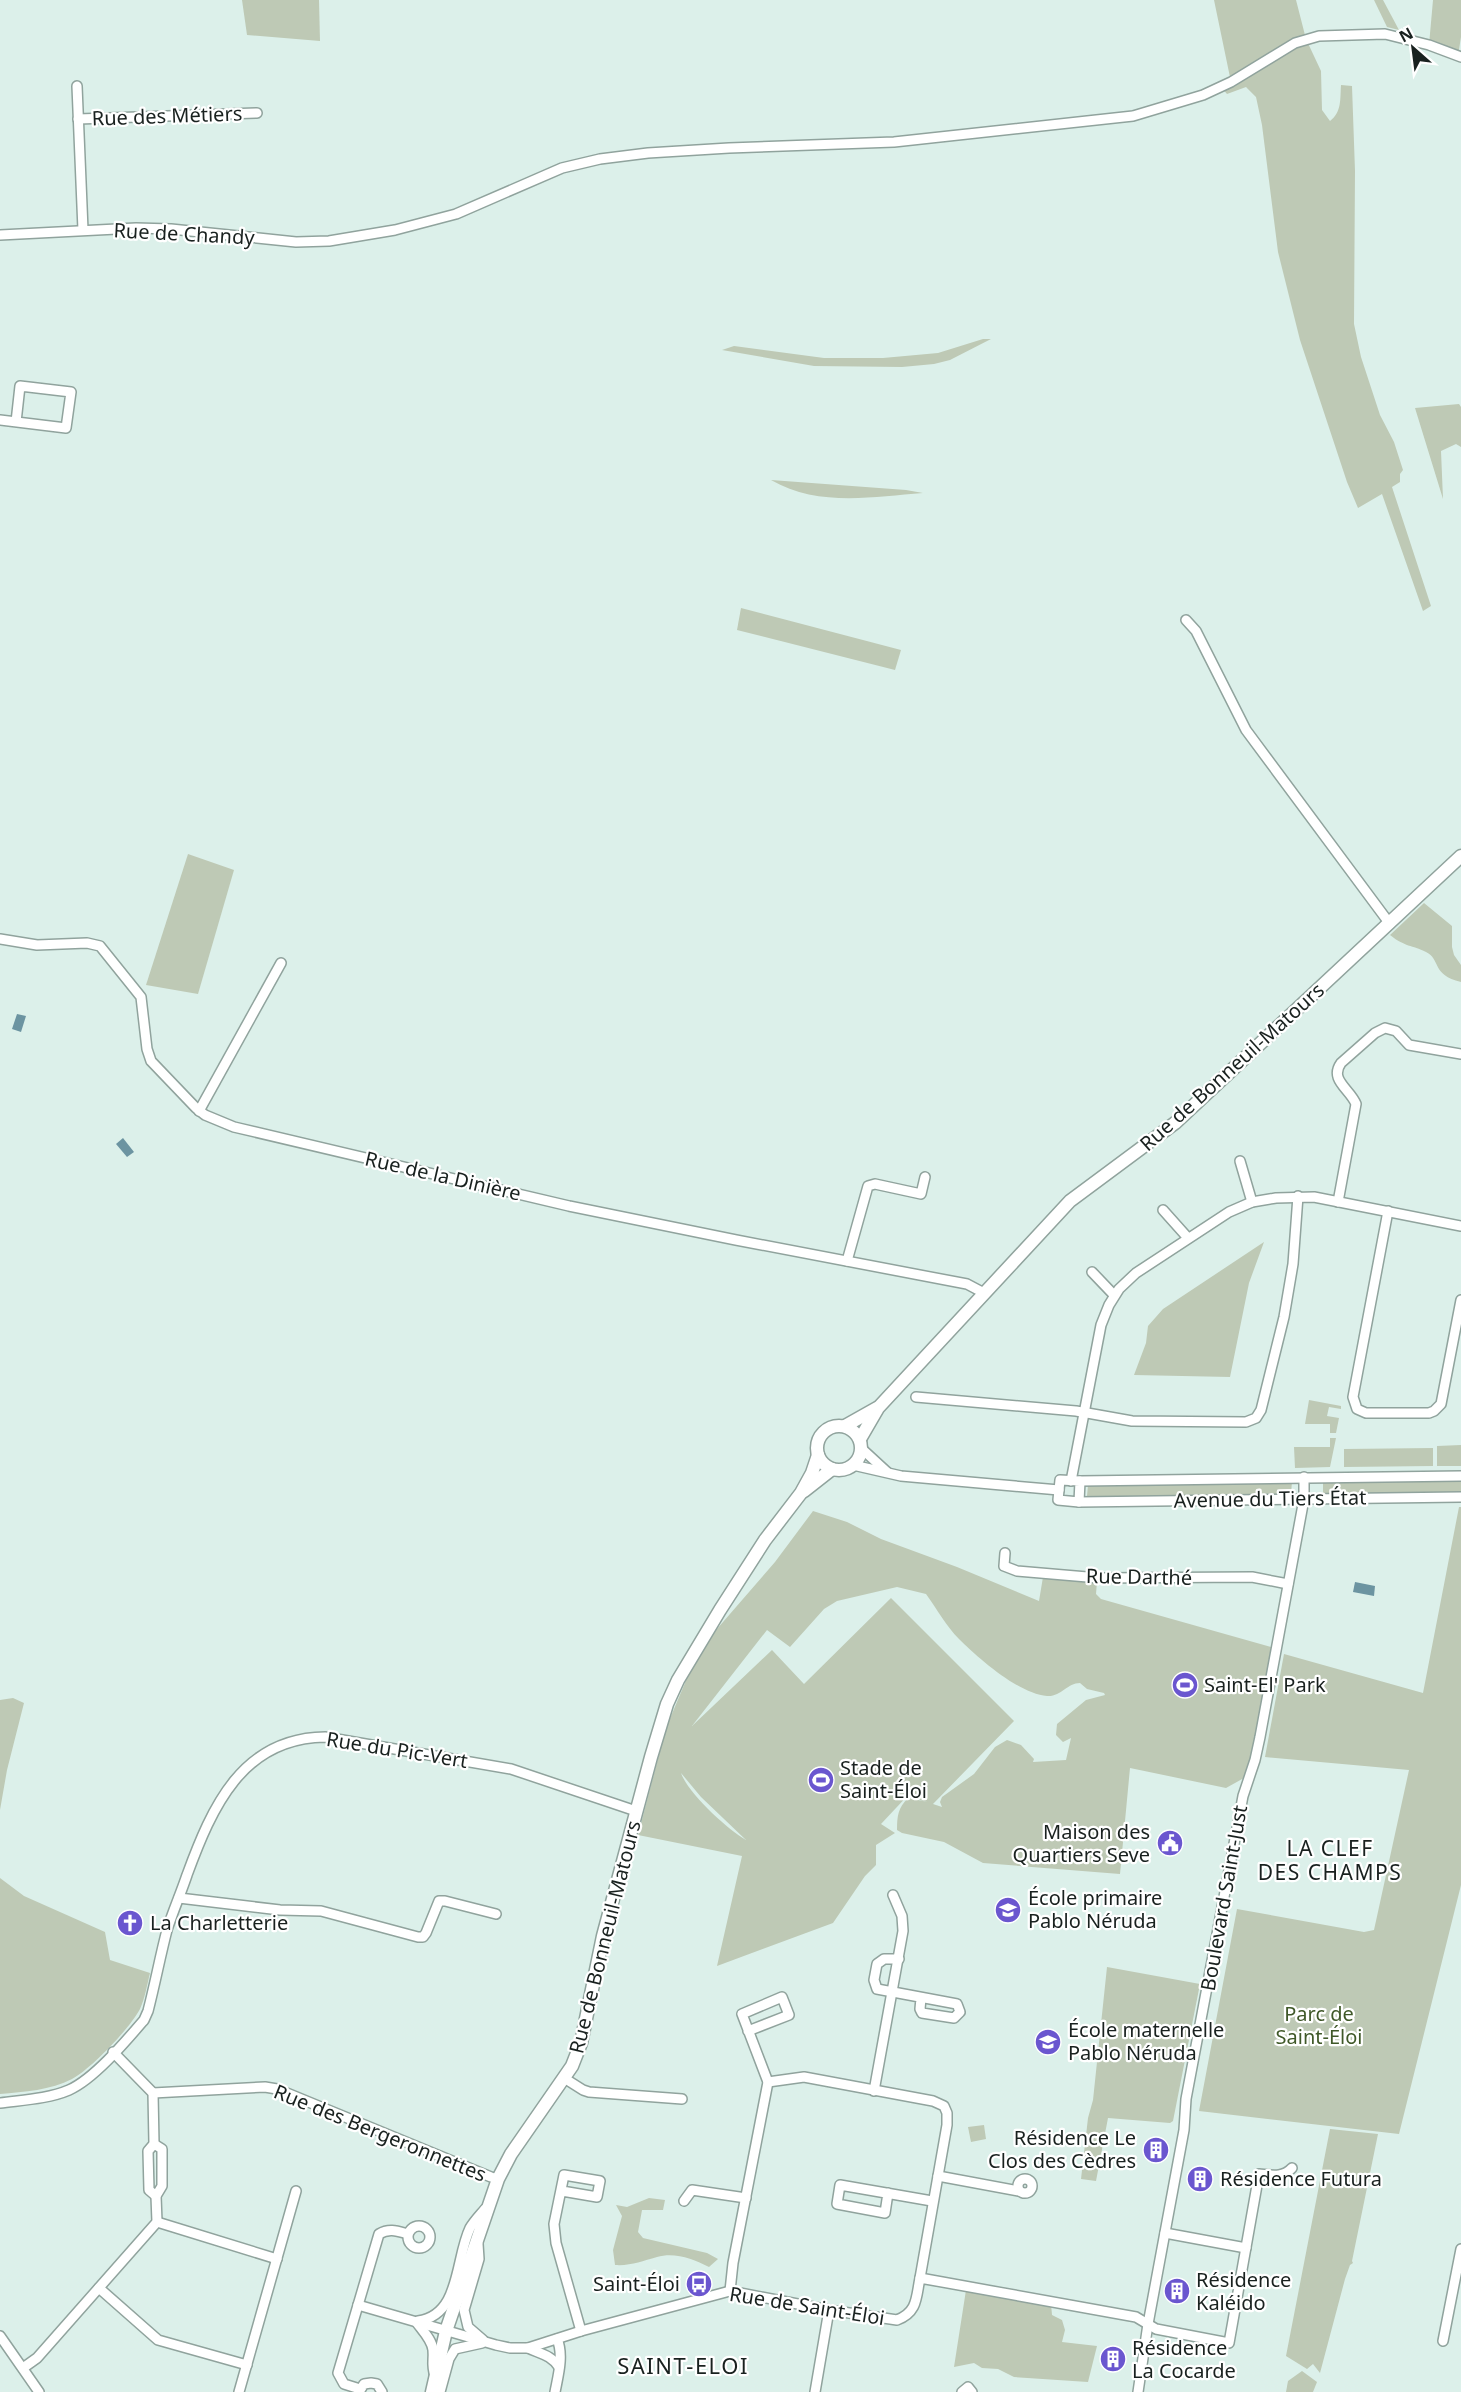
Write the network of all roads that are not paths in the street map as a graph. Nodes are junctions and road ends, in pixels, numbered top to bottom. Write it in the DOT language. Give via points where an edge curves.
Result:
graph roads {
  1 [pos="1461,57"];
  2 [pos="77,86"];
  3 [pos="257,113"];
  4 [pos="78,119"];
  5 [pos="83,230"];
  6 [pos="0,235"];
  7 [pos="0,420"];
  8 [pos="16,422"];
  9 [pos="1185,620"];
  10 [pos="1461,855"];
  11 [pos="1390,924"];
  12 [pos="0,939"];
  13 [pos="281,963"];
  14 [pos="1461,1054"];
  15 [pos="199,1111"];
  16 [pos="1240,1161"];
  17 [pos="925,1177"];
  18 [pos="1298,1196"];
  19 [pos="1338,1202"];
  20 [pos="1252,1203"];
  21 [pos="1163,1210"];
  22 [pos="1388,1211"];
  23 [pos="1461,1226"];
  24 [pos="1188,1238"];
  25 [pos="846,1261"];
  26 [pos="1092,1272"];
  27 [pos="984,1293"];
  28 [pos="1114,1295"];
  29 [pos="1461,1300"];
  30 [pos="916,1397"];
  31 [pos="878,1408"];
  32 [pos="1084,1413"];
  33 [pos="845,1426"];
  34 [pos="861,1444"];
  35 [pos="818,1455"];
  36 [pos="853,1465"];
  37 [pos="831,1469"];
  38 [pos="889,1474"];
  39 [pos="1461,1476"];
  40 [pos="1304,1477"];
  41 [pos="1076,1481"];
  42 [pos="1059,1490"];
  43 [pos="801,1493"];
  44 [pos="1461,1497"];
  45 [pos="1304,1499"];
  46 [pos="1079,1502"];
  47 [pos="1005,1552"];
  48 [pos="1288,1584"];
  49 [pos="636,1811"];
  50 [pos="893,1895"];
  51 [pos="179,1898"];
  52 [pos="496,1914"];
  53 [pos="899,1959"];
  54 [pos="893,1992"];
  55 [pos="921,1998"];
  56 [pos="748,2031"];
  57 [pos="113,2052"];
  58 [pos="564,2078"];
  59 [pos="768,2082"];
  60 [pos="874,2091"];
  61 [pos="153,2093"];
  62 [pos="682,2099"];
  63 [pos="0,2103"];
  64 [pos="1292,2168"];
  65 [pos="938,2176"];
  66 [pos="498,2179"];
  67 [pos="562,2191"];
  68 [pos="1019,2191"];
  69 [pos="296,2192"];
  70 [pos="888,2193"];
  71 [pos="746,2198"];
  72 [pos="932,2200"];
  73 [pos="684,2201"];
  74 [pos="487,2206"];
  75 [pos="157,2222"];
  76 [pos="1165,2233"];
  77 [pos="408,2234"];
  78 [pos="478,2236"];
  79 [pos="1246,2248"];
  80 [pos="1461,2249"];
  81 [pos="277,2259"];
  82 [pos="920,2278"];
  83 [pos="99,2288"];
  84 [pos="730,2291"];
  85 [pos="357,2305"];
  86 [pos="829,2310"];
  87 [pos="415,2322"];
  88 [pos="1148,2324"];
  89 [pos="447,2331"];
  90 [pos="581,2331"];
  91 [pos="0,2336"];
  92 [pos="557,2339"];
  93 [pos="1443,2341"];
  94 [pos="485,2342"];
  95 [pos="528,2348"];
  96 [pos="247,2365"];
  97 [pos="559,2367"];
  98 [pos="23,2368"];
  99 [pos="436,2377"];
  100 [pos="359,2390"];
  101 [pos="39,2392"];
  102 [pos="239,2392"];
  103 [pos="382,2392"];
  104 [pos="432,2392"];
  105 [pos="440,2392"];
  106 [pos="555,2392"];
  107 [pos="815,2392"];
  108 [pos="962,2392"];
  109 [pos="972,2392"];
  110 [pos="1138,2392"];
  1 -- 5 [label="street, Rue de Chandy" via="1392,35 1306,39 1212,92 1133,116 894,142 622,156 562,168 483,204 425,223 329,241 296,242 171,229"];
  2 -- 4 [label="street, Rue des Métiers"];
  3 -- 4 [label="street, Rue des Métiers"];
  4 -- 5 [label="street, Rue des Métiers"];
  5 -- 6 [label="street, Rue de Chandy"];
  7 -- 8 [label="street"];
  8 -- 8 [label="street" via="66,428 71,392 20,386"];
  9 -- 11 [label="street" via="1196,631 1246,730"];
  10 -- 11 [label="main road, Rue de Bonneuil-Matours"];
  11 -- 27 [label="main road, Rue de Bonneuil-Matours" via="1175,1123 1070,1202"];
  12 -- 15 [label="street, Rue de la Dinière" via="37,945 100,946 141,997 152,1061"];
  13 -- 15 [label="street"];
  14 -- 19 [label="street" via="1409,1046 1395,1031 1385,1028 1341,1063 1338,1078 1356,1108"];
  15 -- 25 [label="street, Rue de la Dinière" via="234,1127 569,1206"];
  16 -- 20 [label="street"];
  17 -- 25 [label="street" via="921,1194 875,1184 868,1186"];
  18 -- 19 [label="street"];
  18 -- 20 [label="street"];
  18 -- 32 [label="street" via="1284,1317 1256,1418 1246,1422 1162,1422"];
  19 -- 22 [label="street"];
  20 -- 24 [label="street" via="1229,1212"];
  21 -- 24 [label="street"];
  22 -- 23 [label="street"];
  22 -- 29 [label="street" via="1353,1397 1357,1409 1366,1413 1434,1411 1441,1404"];
  24 -- 28 [label="street" via="1136,1273"];
  25 -- 27 [label="street, Rue de la Dinière" via="967,1284"];
  26 -- 28 [label="street"];
  27 -- 31 [label="main road, Rue de Bonneuil-Matours"];
  28 -- 32 [label="street" via="1101,1325"];
  30 -- 32 [label="street"];
  31 -- 33 [label="main road, Rue de Bonneuil-Matours"];
  31 -- 34 [label="main road, Rue de Bonneuil-Matours"];
  32 -- 41 [label="street"];
  33 -- 34 [label="main road" via="853,1430"];
  33 -- 35 [label="main road" via="834,1426 822,1433 817,1443"];
  34 -- 36 [label="main road" via="859,1458"];
  34 -- 38 [label="street"];
  35 -- 37 [label="main road"];
  35 -- 43 [label="main road, Rue de Bonneuil-Matours"];
  36 -- 37 [label="main road"];
  36 -- 38 [label="street"];
  37 -- 43 [label="main road, Rue de Bonneuil-Matours"];
  38 -- 42 [label="street"];
  39 -- 40 [label="street, Avenue du Tiers État"];
  40 -- 41 [label="street, Avenue du Tiers État"];
  40 -- 45 [label="street, Boulevard Saint-Just"];
  41 -- 42 [label="street" via="1060,1480"];
  41 -- 46 [label="street"];
  42 -- 46 [label="street" via="1058,1500"];
  43 -- 49 [label="main road, Rue de Bonneuil-Matours" via="765,1540 678,1680"];
  44 -- 45 [label="street, Avenue du Tiers État"];
  45 -- 46 [label="street, Avenue du Tiers État"];
  45 -- 48 [label="street, Boulevard Saint-Just"];
  47 -- 48 [label="street, Rue Darthé" via="1004,1566 1017,1570 1099,1578 1252,1577"];
  48 -- 76 [label="street, Boulevard Saint-Just" via="1255,1760 1241,1806"];
  49 -- 51 [label="street, Rue du Pic-Vert" via="511,1768 334,1737 300,1739 260,1757 226,1792 208,1820"];
  49 -- 58 [label="main road, Rue de Bonneuil-Matours" via="603,1935 585,2030"];
  50 -- 53 [label="street" via="903,1923"];
  51 -- 52 [label="street" via="328,1912 418,1937 426,1934 440,1901"];
  51 -- 57 [label="street, Rue du Pic-Vert" via="148,2011"];
  53 -- 54 [label="street"];
  53 -- 54 [label="street" via="879,1962 874,1980 877,1989"];
  54 -- 55 [label="street"];
  54 -- 60 [label="street"];
  56 -- 56 [label="street" via="789,2015 782,1997 742,2014"];
  56 -- 59 [label="street"];
  57 -- 61 [label="street"];
  57 -- 63 [label="street, Rue du Pic-Vert" via="86,2079 68,2090"];
  58 -- 62 [label="street" via="589,2092"];
  58 -- 66 [label="main road, Rue de Bonneuil-Matours"];
  59 -- 60 [label="street" via="804,2077"];
  59 -- 71 [label="street"];
  60 -- 65 [label="street, Rue de Saint-Éloi" via="944,2106 946,2125"];
  61 -- 66 [label="street, Rue des Bergeronnettes" via="277,2089"];
  61 -- 75 [label="street" via="154,2144 162,2149"];
  64 -- 79 [label="street" via="1280,2175 1259,2174"];
  65 -- 68 [label="street"];
  65 -- 72 [label="street, Rue de Saint-Éloi"];
  66 -- 74 [label="main road, Rue de Bonneuil-Matours"];
  67 -- 90 [label="street" via="554,2224 556,2244"];
  69 -- 81 [label="street"];
  70 -- 70 [label="street" via="885,2213 837,2204 840,2185"];
  70 -- 72 [label="street"];
  71 -- 73 [label="street" via="692,2190"];
  71 -- 84 [label="street"];
  72 -- 82 [label="street, Rue de Saint-Éloi"];
  74 -- 78 [label="main road, Rue de Bonneuil-Matours"];
  74 -- 87 [label="street" via="471,2227 450,2296 441,2312"];
  75 -- 81 [label="street"];
  75 -- 83 [label="street"];
  76 -- 79 [label="street"];
  76 -- 88 [label="street, Boulevard Saint-Just"];
  77 -- 85 [label="street" via="385,2230 379,2234"];
  78 -- 89 [label="main road, Rue de Bonneuil-Matours"];
  78 -- 94 [label="street" via="479,2259 464,2310 468,2327"];
  79 -- 88 [label="street" via="1229,2343 1156,2329"];
  80 -- 93 [label="street"];
  81 -- 96 [label="street"];
  82 -- 86 [label="street, Rue de Saint-Éloi" via="914,2307 897,2320"];
  82 -- 88 [label="street" via="1137,2317"];
  83 -- 96 [label="street" via="158,2340"];
  83 -- 98 [label="street" via="37,2358"];
  84 -- 86 [label="street, Rue de Saint-Éloi"];
  84 -- 90 [label="street, Rue de Saint-Éloi"];
  85 -- 87 [label="street, Rue de Saint-Éloi"];
  85 -- 100 [label="street" via="338,2373 344,2384"];
  86 -- 107 [label="street"];
  87 -- 89 [label="street, Rue de Saint-Éloi"];
  87 -- 99 [label="street" via="425,2332 433,2350 431,2366"];
  88 -- 110 [label="street, Boulevard Saint-Just"];
  89 -- 94 [label="street, Rue de Saint-Éloi"];
  89 -- 99 [label="main road, Rue de Bonneuil-Matours"];
  90 -- 92 [label="street, Rue de Saint-Éloi"];
  91 -- 98 [label="street"];
  92 -- 95 [label="street, Rue de Saint-Éloi"];
  92 -- 97 [label="street"];
  94 -- 95 [label="street, Rue de Saint-Éloi"];
  94 -- 105 [label="street" via="455,2349 448,2359"];
  95 -- 97 [label="street" via="547,2355"];
  96 -- 102 [label="street"];
  97 -- 106 [label="street"];
  98 -- 101 [label="street"];
  99 -- 104 [label="main road, Rue de Bonneuil-Matours"];
  100 -- 103 [label="street" via="371,2382"];
  108 -- 109 [label="street" via="968,2387"];
}
